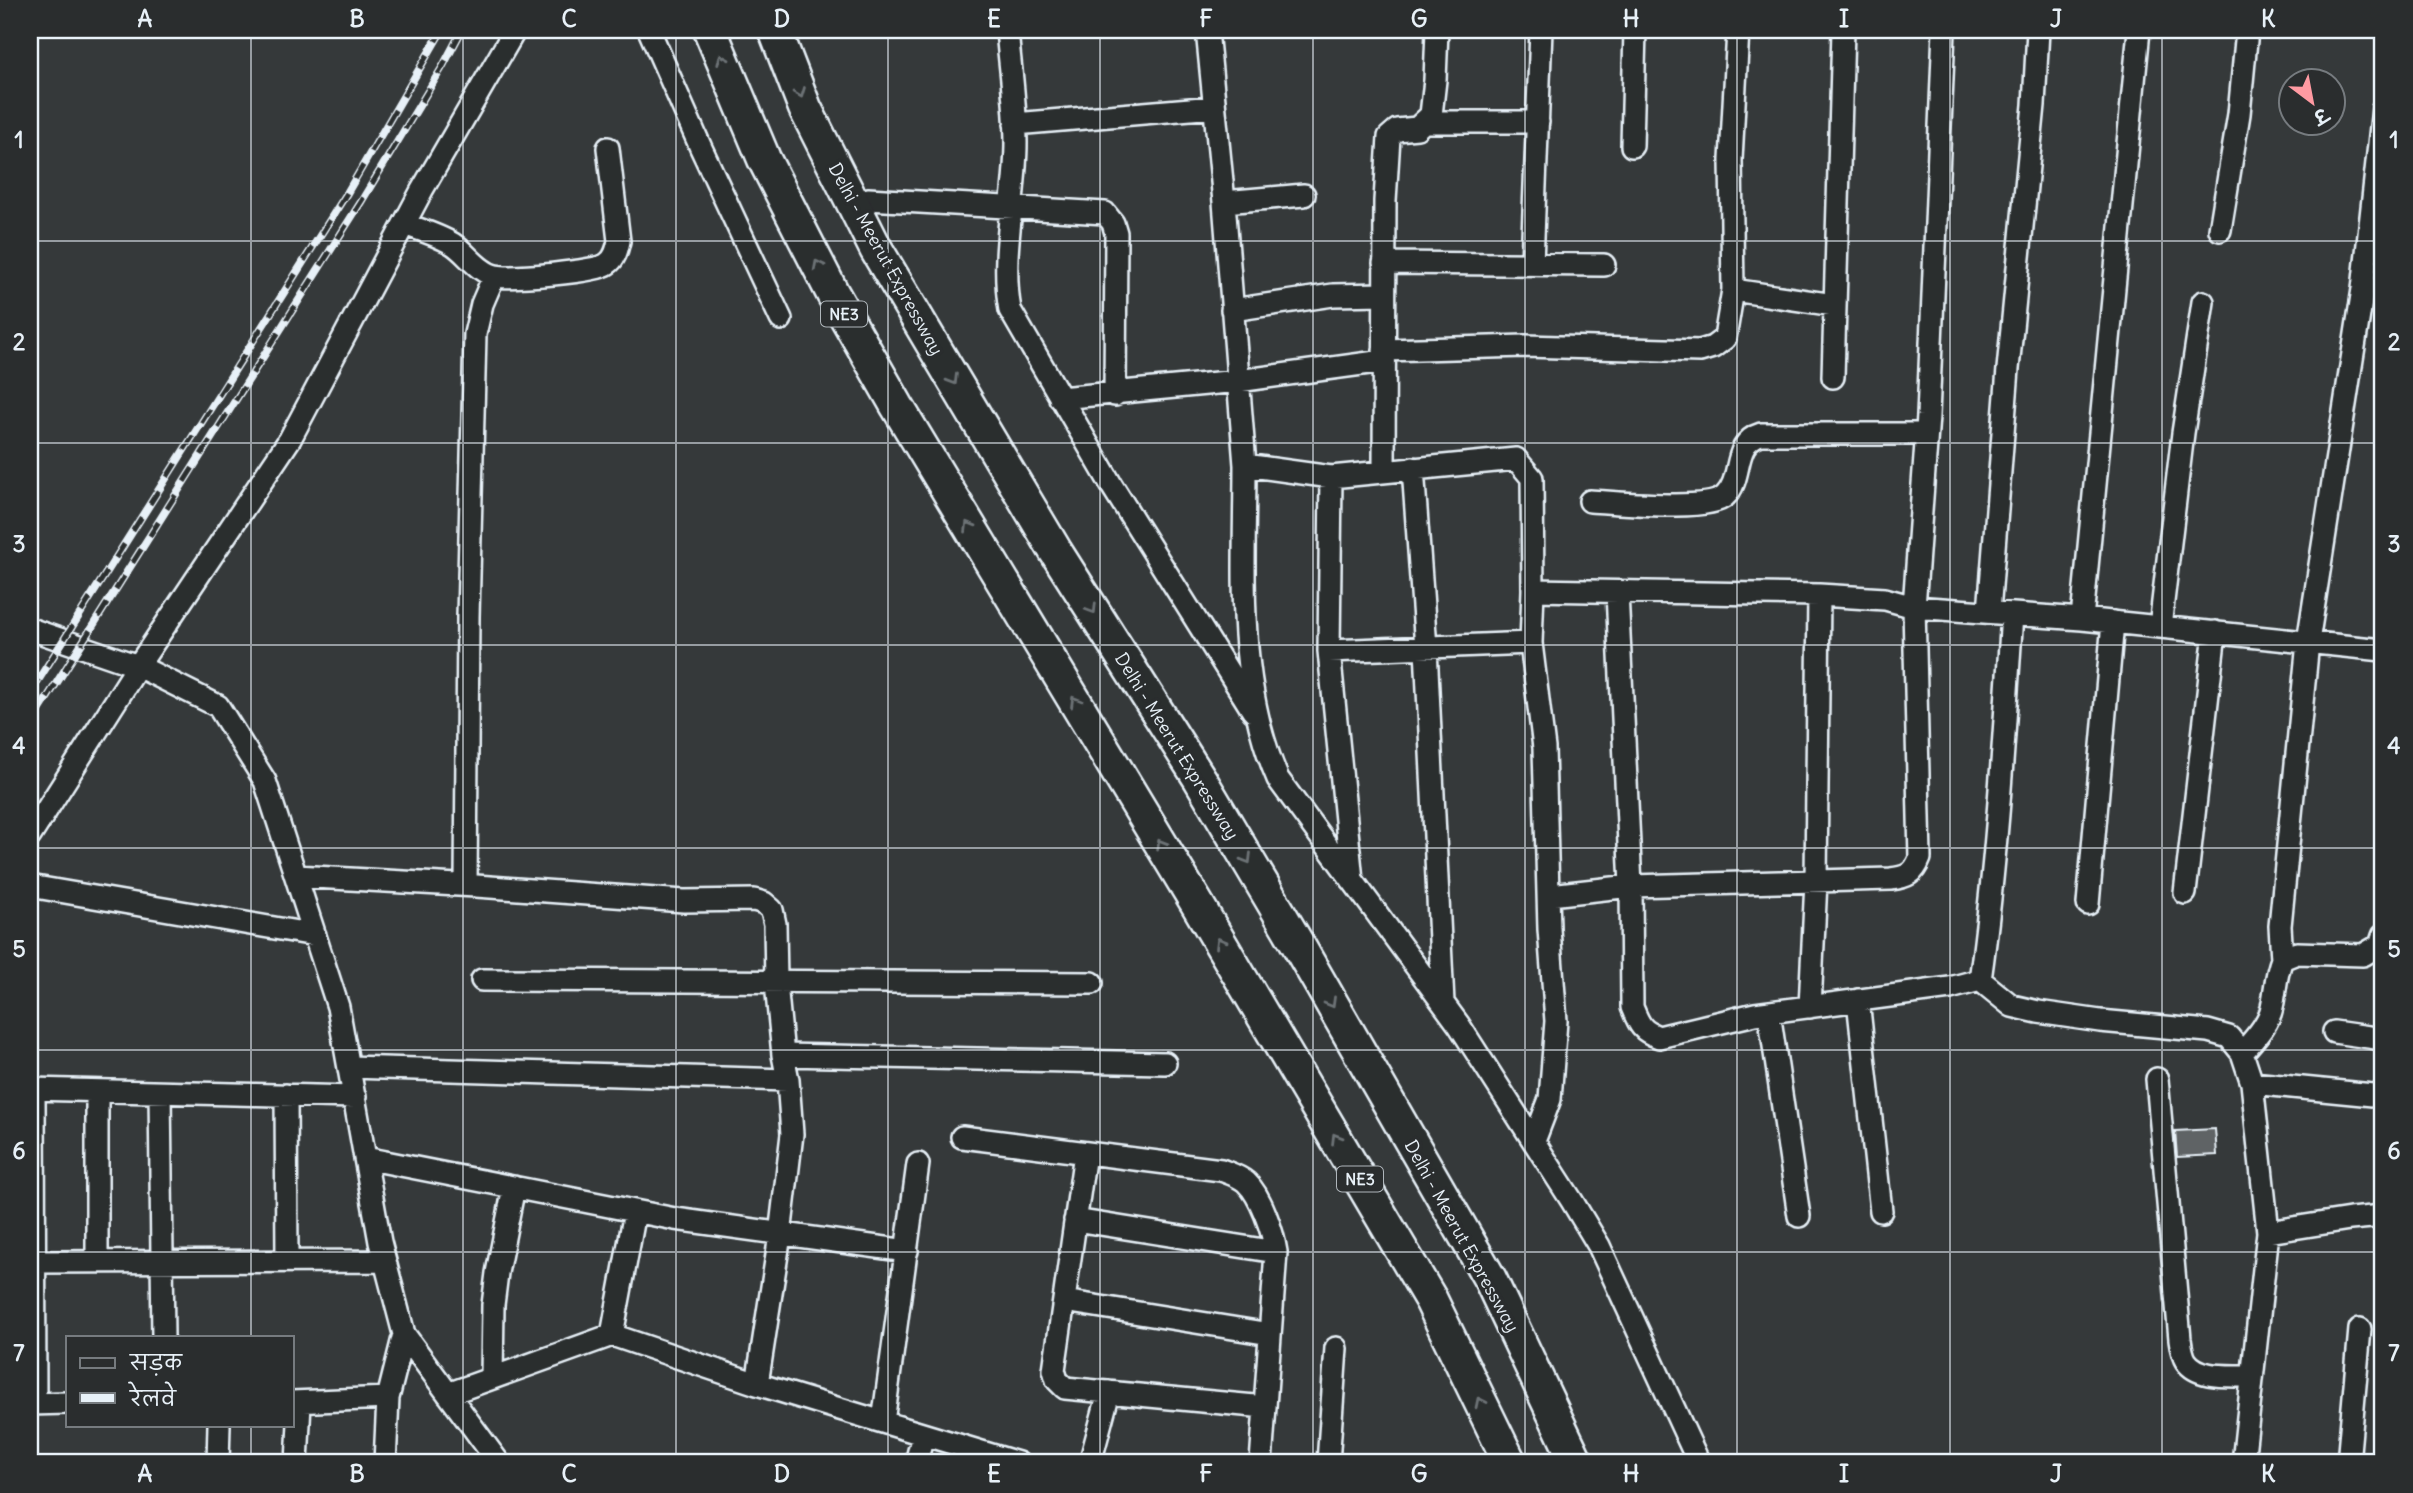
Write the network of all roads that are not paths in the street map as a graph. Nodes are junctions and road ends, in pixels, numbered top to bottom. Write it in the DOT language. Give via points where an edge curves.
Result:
graph roads {
  1 [pos="515,30"];
  2 [pos="649,30"];
  3 [pos="710,30"];
  4 [pos="775,30"];
  5 [pos="1007,30"];
  6 [pos="1208,30"];
  7 [pos="1437,30"];
  8 [pos="1541,30"];
  9 [pos="1635,30"];
  10 [pos="1738,30"];
  11 [pos="1843,30"];
  12 [pos="1944,30"];
  13 [pos="2038,30"];
  14 [pos="2139,30"];
  15 [pos="2247,30"];
  16 [pos="1214,107"];
  17 [pos="2383,108"];
  18 [pos="1426,122"];
  19 [pos="1538,122"];
  20 [pos="1016,124"];
  21 [pos="1632,146"];
  22 [pos="608,148"];
  23 [pos="1304,195"];
  24 [pos="868,199"];
  25 [pos="1224,202"];
  26 [pos="1012,209"];
  27 [pos="404,223"];
  28 [pos="2220,230"];
  29 [pos="1532,263"];
  30 [pos="1384,264"];
  31 [pos="1604,265"];
  32 [pos="494,276"];
  33 [pos="1733,290"];
  34 [pos="1384,294"];
  35 [pos="2203,302"];
  36 [pos="1834,306"];
  37 [pos="1232,310"];
  38 [pos="781,319"];
  39 [pos="1384,355"];
  40 [pos="1833,377"];
  41 [pos="1238,381"];
  42 [pos="1115,394"];
  43 [pos="1060,398"];
  44 [pos="1926,434"];
  45 [pos="1245,465"];
  46 [pos="1413,468"];
  47 [pos="1384,472"];
  48 [pos="1331,477"];
  49 [pos="1590,501"];
  50 [pos="1533,590"];
  51 [pos="1617,592"];
  52 [pos="1819,595"];
  53 [pos="1914,607"];
  54 [pos="1989,612"];
  55 [pos="2012,614"];
  56 [pos="2082,619"];
  57 [pos="2113,622"];
  58 [pos="2160,627"];
  59 [pos="30,629"];
  60 [pos="2215,632"];
  61 [pos="2308,642"];
  62 [pos="1531,643"];
  63 [pos="1426,648"];
  64 [pos="2383,650"];
  65 [pos="1329,651"];
  66 [pos="138,666"];
  67 [pos="1257,717"];
  68 [pos="30,836"];
  69 [pos="296,876"];
  70 [pos="1352,880"];
  71 [pos="1816,881"];
  72 [pos="466,885"];
  73 [pos="30,886"];
  74 [pos="1631,886"];
  75 [pos="2185,893"];
  76 [pos="1550,895"];
  77 [pos="2088,904"];
  78 [pos="315,935"];
  79 [pos="2383,936"];
  80 [pos="2373,956"];
  81 [pos="2283,959"];
  82 [pos="481,980"];
  83 [pos="1980,980"];
  84 [pos="776,982"];
  85 [pos="1092,984"];
  86 [pos="1858,1000"];
  87 [pos="1443,1003"];
  88 [pos="1810,1007"];
  89 [pos="1769,1012"];
  90 [pos="2334,1032"];
  91 [pos="2383,1039"];
  92 [pos="2242,1053"];
  93 [pos="783,1055"];
  94 [pos="1166,1063"];
  95 [pos="349,1067"];
  96 [pos="2157,1079"];
  97 [pos="788,1080"];
  98 [pos="2252,1083"];
  99 [pos="32,1089"];
  100 [pos="97,1091"];
  101 [pos="160,1093"];
  102 [pos="286,1095"];
  103 [pos="2383,1096"];
  104 [pos="355,1097"];
  105 [pos="962,1137"];
  106 [pos="1534,1141"];
  107 [pos="1085,1153"];
  108 [pos="365,1158"];
  109 [pos="918,1164"];
  110 [pos="514,1187"];
  111 [pos="1881,1211"];
  112 [pos="635,1212"];
  113 [pos="1799,1216"];
  114 [pos="2383,1216"];
  115 [pos="1075,1220"];
  116 [pos="2268,1232"];
  117 [pos="780,1235"];
  118 [pos="907,1251"];
  119 [pos="1276,1252"];
  120 [pos="97,1261"];
  121 [pos="162,1261"];
  122 [pos="287,1261"];
  123 [pos="385,1261"];
  124 [pos="32,1262"];
  125 [pos="1064,1301"];
  126 [pos="2360,1329"];
  127 [pos="404,1334"];
  128 [pos="1270,1334"];
  129 [pos="612,1335"];
  130 [pos="163,1336"];
  131 [pos="1336,1348"];
  132 [pos="2252,1376"];
  133 [pos="492,1378"];
  134 [pos="757,1384"];
  135 [pos="1109,1392"];
  136 [pos="448,1394"];
  137 [pos="388,1398"];
  138 [pos="66,1403"];
  139 [pos="296,1403"];
  140 [pos="32,1404"];
  141 [pos="1265,1407"];
  142 [pos="883,1422"];
  143 [pos="219,1426"];
  144 [pos="923,1434"];
  145 [pos="492,1458"];
  146 [pos="218,1463"];
  147 [pos="297,1463"];
  148 [pos="385,1463"];
  149 [pos="916,1463"];
  150 [pos="1018,1463"];
  151 [pos="1090,1463"];
  152 [pos="1261,1463"];
  153 [pos="1328,1463"];
  154 [pos="1510,1463"];
  155 [pos="1577,1463"];
  156 [pos="1699,1463"];
  157 [pos="2243,1463"];
  158 [pos="2348,1463"];
  1 -- 27 [label="street"];
  2 -- 38 [label="street"];
  154 -- 3 [label="highway, NE3, one-way" via="1431,1300 832,294 764,159"];
  4 -- 155 [label="highway, Delhi - Meerut Expressway, one-way" via="805,108 876,248 1056,552 1297,943 1490,1279"];
  5 -- 20 [label="street"];
  6 -- 16 [label="street"];
  7 -- 18 [label="street" via="1431,115"];
  8 -- 19 [label="street"];
  9 -- 21 [label="street"];
  10 -- 33 [label="street" via="1731,160"];
  11 -- 36 [label="street"];
  12 -- 44 [label="street"];
  13 -- 54 [label="street"];
  14 -- 56 [label="street"];
  15 -- 28 [label="street"];
  16 -- 20 [label="street"];
  16 -- 25 [label="street"];
  17 -- 61 [label="street" via="2363,289"];
  18 -- 19 [label="street"];
  18 -- 30 [label="street" via="1389,137"];
  19 -- 29 [label="street"];
  20 -- 26 [label="street"];
  22 -- 32 [label="street" via="620,241 615,256 589,271"];
  23 -- 25 [label="street"];
  24 -- 26 [label="street"];
  25 -- 37 [label="street"];
  26 -- 42 [label="street" via="1093,211 1105,213 1113,223"];
  26 -- 43 [label="street" via="1010,310"];
  27 -- 32 [label="street" via="454,244"];
  27 -- 66 [label="street" via="290,439"];
  29 -- 30 [label="street"];
  29 -- 31 [label="street"];
  30 -- 34 [label="street"];
  32 -- 72 [label="street" via="475,334"];
  33 -- 36 [label="street"];
  33 -- 39 [label="street" via="1725,338 1700,351 1525,346"];
  34 -- 37 [label="street" via="1333,295"];
  34 -- 39 [label="street"];
  35 -- 58 [label="street"];
  36 -- 40 [label="street"];
  37 -- 41 [label="street"];
  39 -- 41 [label="street"];
  39 -- 47 [label="street"];
  41 -- 42 [label="street"];
  41 -- 45 [label="street"];
  42 -- 43 [label="street"];
  43 -- 67 [label="street"];
  44 -- 49 [label="street" via="1761,434 1744,444 1732,484 1724,498 1714,502 1696,506"];
  44 -- 53 [label="street"];
  45 -- 48 [label="street"];
  45 -- 67 [label="street" via="1245,632"];
  46 -- 47 [label="street"];
  46 -- 50 [label="street" via="1516,459 1532,478"];
  46 -- 63 [label="street"];
  47 -- 48 [label="street"];
  48 -- 65 [label="street"];
  50 -- 51 [label="street"];
  50 -- 62 [label="street"];
  51 -- 52 [label="street"];
  51 -- 74 [label="street"];
  52 -- 53 [label="street" via="1885,598"];
  52 -- 71 [label="street"];
  53 -- 54 [label="street"];
  53 -- 71 [label="street" via="1920,858 1906,877"];
  54 -- 55 [label="street"];
  55 -- 56 [label="street"];
  55 -- 83 [label="street"];
  56 -- 57 [label="street"];
  57 -- 58 [label="street"];
  57 -- 77 [label="street"];
  58 -- 60 [label="street"];
  59 -- 66 [label="street"];
  60 -- 61 [label="street"];
  60 -- 75 [label="street"];
  61 -- 64 [label="street"];
  61 -- 81 [label="street" via="2280,926"];
  62 -- 63 [label="street"];
  62 -- 76 [label="street" via="1544,748"];
  63 -- 65 [label="street"];
  63 -- 87 [label="street"];
  65 -- 70 [label="street"];
  66 -- 68 [label="street"];
  66 -- 69 [label="street" via="218,706 265,781"];
  67 -- 70 [label="street" via="1278,779"];
  69 -- 72 [label="street"];
  69 -- 78 [label="street"];
  70 -- 87 [label="street"];
  71 -- 74 [label="street"];
  71 -- 88 [label="street"];
  72 -- 84 [label="street" via="764,903 772,910 775,924"];
  73 -- 78 [label="street"];
  74 -- 76 [label="street"];
  74 -- 89 [label="street" via="1632,1007 1647,1033 1659,1037"];
  76 -- 106 [label="street" via="1556,1021 1550,1099"];
  78 -- 95 [label="street" via="338,1007"];
  79 -- 80 [label="street"];
  80 -- 81 [label="street" via="2297,953"];
  81 -- 92 [label="street" via="2275,975 2272,1010"];
  82 -- 84 [label="street"];
  83 -- 86 [label="street"];
  83 -- 92 [label="street" via="2012,1006 2208,1031 2229,1037"];
  84 -- 85 [label="street"];
  84 -- 93 [label="street"];
  86 -- 88 [label="street"];
  86 -- 111 [label="street"];
  87 -- 106 [label="street"];
  88 -- 89 [label="street"];
  89 -- 113 [label="street"];
  90 -- 91 [label="street"];
  92 -- 98 [label="street"];
  93 -- 94 [label="street"];
  93 -- 97 [label="street"];
  95 -- 97 [label="street"];
  95 -- 104 [label="street"];
  96 -- 132 [label="street" via="2184,1359 2203,1373"];
  97 -- 117 [label="street" via="792,1134"];
  98 -- 103 [label="street"];
  98 -- 116 [label="street"];
  99 -- 100 [label="street"];
  99 -- 124 [label="street"];
  100 -- 101 [label="street"];
  100 -- 120 [label="street"];
  101 -- 102 [label="street"];
  101 -- 121 [label="street"];
  102 -- 104 [label="street"];
  102 -- 122 [label="street"];
  104 -- 108 [label="street"];
  105 -- 107 [label="street"];
  106 -- 156 [label="street" via="1599,1246"];
  107 -- 115 [label="street"];
  107 -- 119 [label="street" via="1221,1170 1239,1177 1263,1211"];
  108 -- 110 [label="street"];
  108 -- 123 [label="street"];
  109 -- 118 [label="street"];
  110 -- 112 [label="street"];
  110 -- 133 [label="street" via="494,1294"];
  112 -- 117 [label="street"];
  112 -- 129 [label="street"];
  114 -- 116 [label="street"];
  115 -- 119 [label="street"];
  115 -- 125 [label="street"];
  116 -- 132 [label="street"];
  117 -- 118 [label="street"];
  117 -- 134 [label="street"];
  118 -- 142 [label="street"];
  119 -- 128 [label="street"];
  120 -- 121 [label="street"];
  120 -- 124 [label="street"];
  121 -- 122 [label="street"];
  121 -- 130 [label="street"];
  122 -- 123 [label="street"];
  123 -- 127 [label="street"];
  124 -- 140 [label="street"];
  125 -- 128 [label="street"];
  125 -- 135 [label="street" via="1054,1370 1057,1380 1065,1388"];
  126 -- 158 [label="street"];
  127 -- 136 [label="street"];
  127 -- 137 [label="street"];
  128 -- 141 [label="street"];
  129 -- 133 [label="street"];
  129 -- 134 [label="street"];
  131 -- 153 [label="street"];
  132 -- 157 [label="street"];
  133 -- 136 [label="street"];
  134 -- 142 [label="street"];
  135 -- 141 [label="street"];
  135 -- 151 [label="street"];
  136 -- 145 [label="street"];
  137 -- 139 [label="street"];
  137 -- 148 [label="street"];
  138 -- 140 [label="street"];
  139 -- 147 [label="street"];
  141 -- 152 [label="street"];
  142 -- 144 [label="street"];
  143 -- 146 [label="street"];
  144 -- 149 [label="street"];
  144 -- 150 [label="street"];
}
